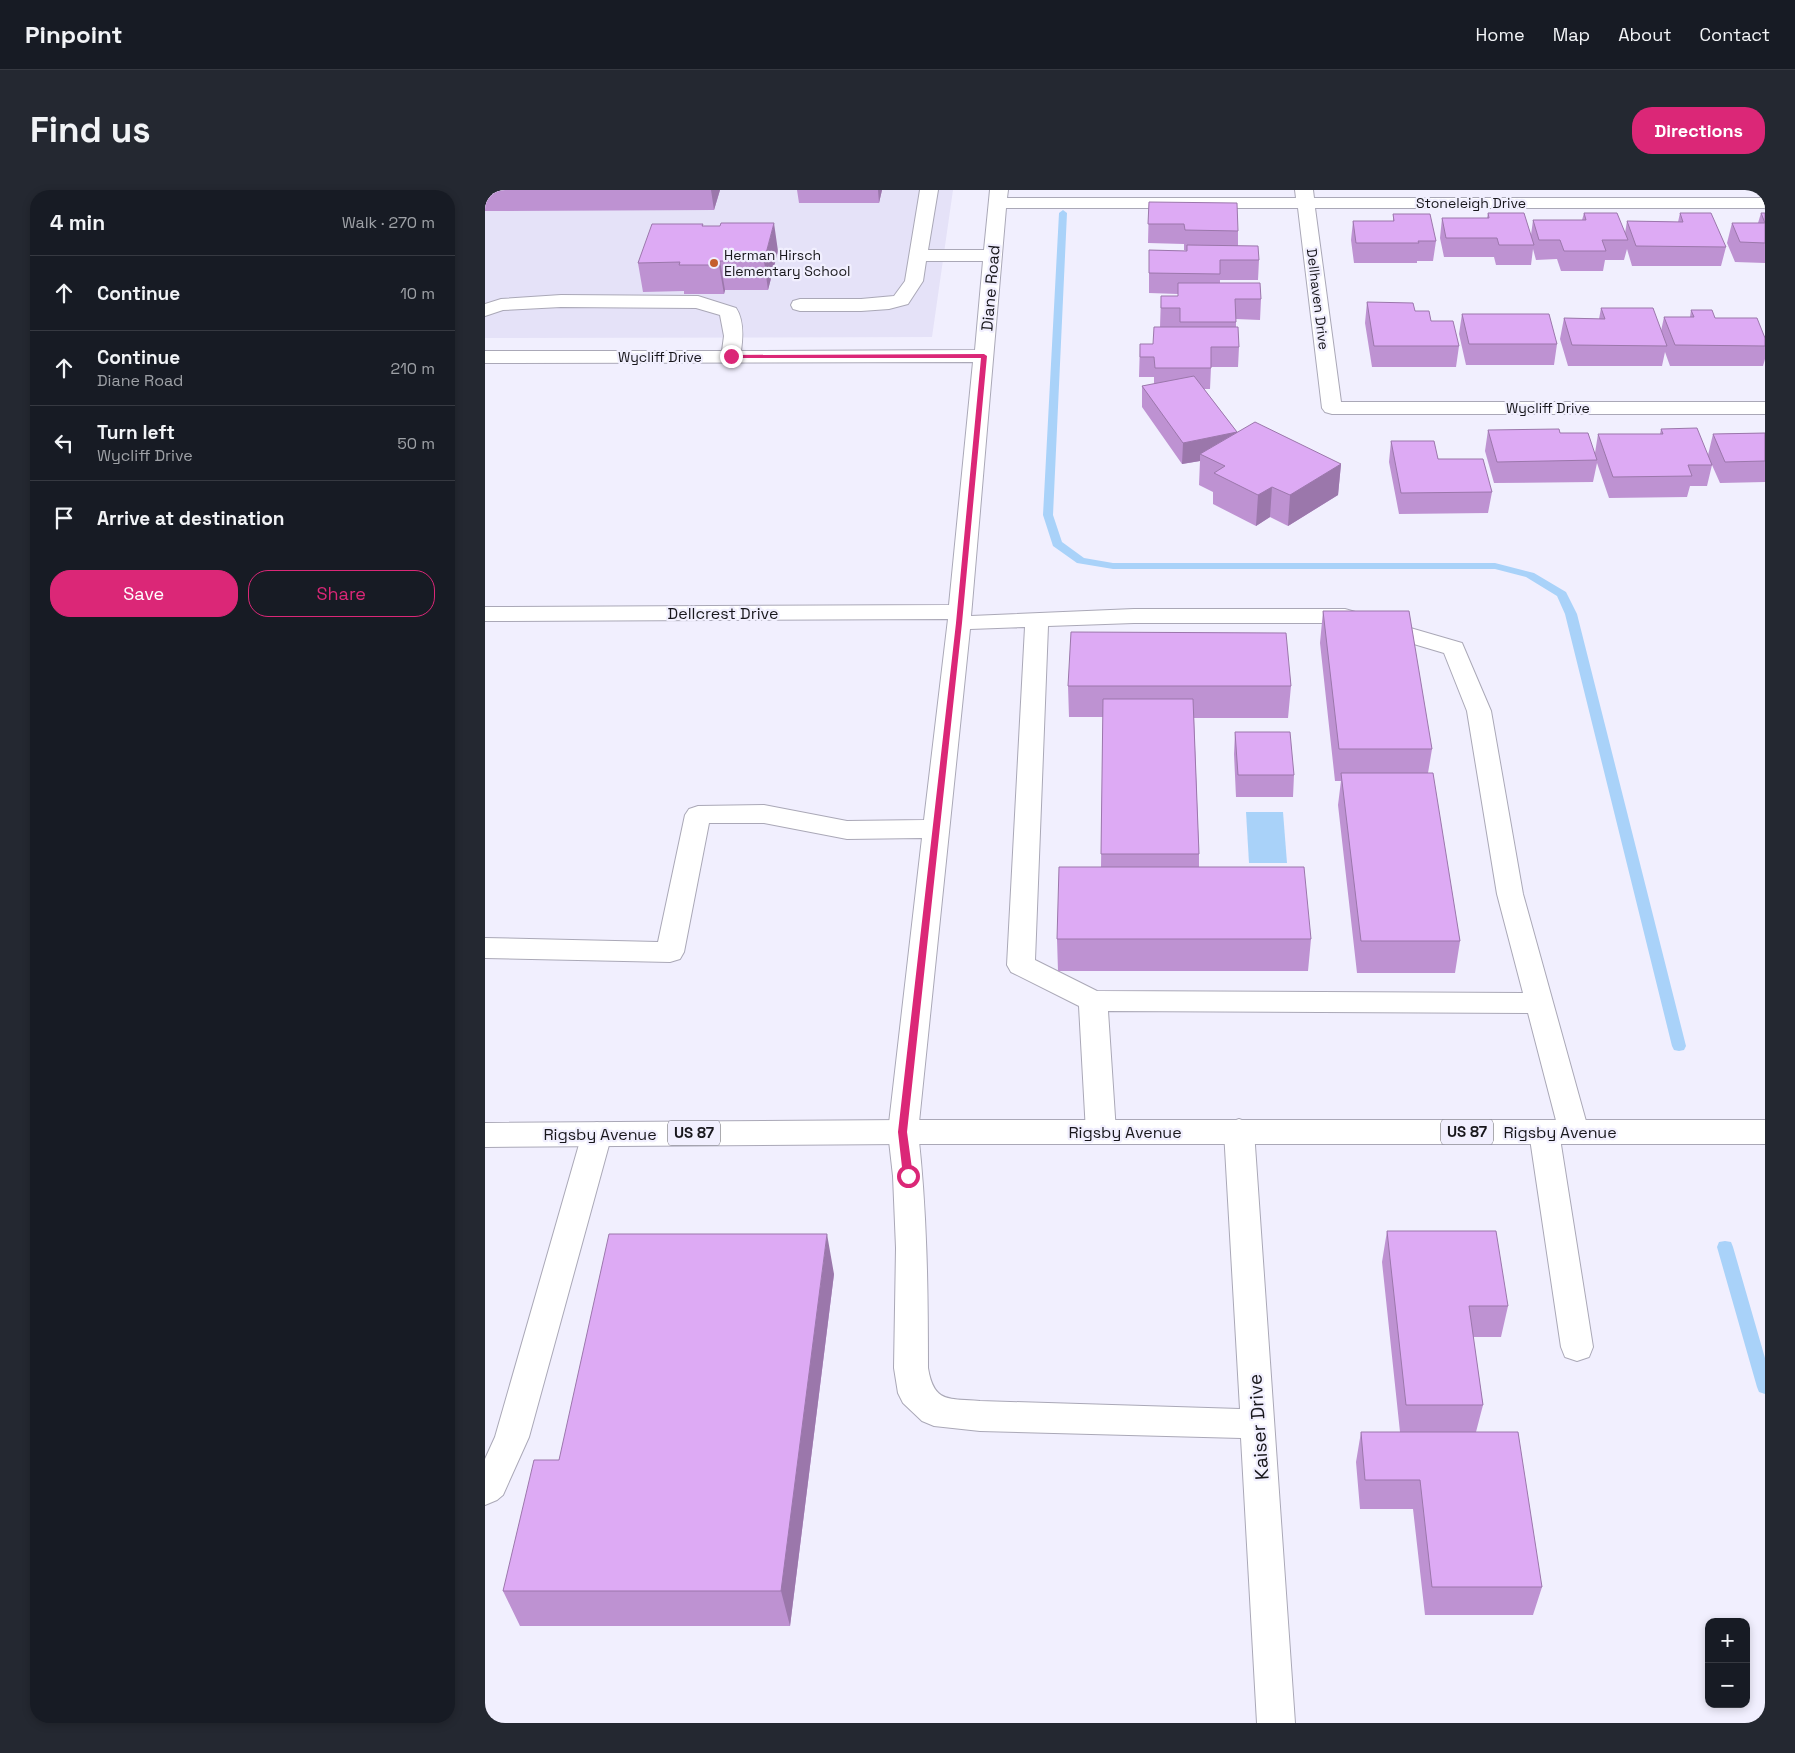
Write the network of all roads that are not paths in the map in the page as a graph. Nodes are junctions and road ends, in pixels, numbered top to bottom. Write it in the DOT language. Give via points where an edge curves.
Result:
graph roads {
  1 [pos="929,190"];
  2 [pos="998,196"];
  3 [pos="1305,196"];
  4 [pos="1765,203"];
  5 [pos="917,255"];
  6 [pos="993,256"];
  7 [pos="800,305"];
  8 [pos="485,310"];
  9 [pos="731,356"];
  10 [pos="984,356"];
  11 [pos="485,357"];
  12 [pos="1332,408"];
  13 [pos="1765,408"];
  14 [pos="485,614"];
  15 [pos="960,617"];
  16 [pos="1037,619"];
  17 [pos="936,829"];
  18 [pos="485,948"];
  19 [pos="1093,1001"];
  20 [pos="1539,1003"];
  21 [pos="1239,1131"];
  22 [pos="903,1132"];
  23 [pos="1101,1132"];
  24 [pos="1544,1132"];
  25 [pos="1574,1132"];
  26 [pos="1765,1132"];
  27 [pos="597,1134"];
  28 [pos="485,1135"];
  29 [pos="1577,1347"];
  30 [pos="1258,1424"];
  31 [pos="485,1489"];
  32 [pos="1276,1723"];
  1 -- 5 [label="street"];
  2 -- 3 [label="street, Stoneleigh Drive"];
  2 -- 6 [label="street, Diane Road"];
  3 -- 4 [label="street, Stoneleigh Drive"];
  3 -- 12 [label="street, Dellhaven Drive"];
  5 -- 6 [label="street"];
  5 -- 7 [label="street" via="914,281 901,300 889,304"];
  6 -- 10 [label="street, Diane Road"];
  8 -- 9 [label="street" via="501,305 561,300 698,302 729,312 734,336"];
  9 -- 10 [label="street, Wycliff Drive"];
  9 -- 11 [label="street, Wycliff Drive"];
  10 -- 15 [label="street, Diane Road"];
  12 -- 13 [label="street, Wycliff Drive"];
  14 -- 15 [label="street, Dellcrest Drive"];
  15 -- 16 [label="street, Dellcrest Drive"];
  15 -- 17 [label="street, Diane Road"];
  16 -- 19 [label="street" via="1021,965"];
  16 -- 20 [label="street, Dellcrest Drive" via="1345,616 1454,648 1479,712 1511,894"];
  17 -- 18 [label="street" via="847,830 764,814 698,815 670,952"];
  17 -- 22 [label="street, Diane Road"];
  19 -- 20 [label="street"];
  19 -- 23 [label="street"];
  20 -- 25 [label="street"];
  21 -- 23 [label="street, Rigsby Avenue / US 87"];
  21 -- 24 [label="street, Rigsby Avenue / US 87"];
  21 -- 30 [label="street, Kaiser Drive"];
  22 -- 23 [label="street, Rigsby Avenue / US 87"];
  22 -- 27 [label="street, Rigsby Avenue / US 87"];
  22 -- 30 [label="street, Diane Road" via="912,1248 911,1368 915,1394 934,1411 980,1416"];
  24 -- 25 [label="street, Rigsby Avenue / US 87"];
  24 -- 29 [label="street"];
  25 -- 26 [label="street, Rigsby Avenue / US 87"];
  27 -- 28 [label="street, Rigsby Avenue / US 87"];
  27 -- 31 [label="street" via="511,1437 491,1484"];
  30 -- 32 [label="street, Kaiser Drive"];
}
